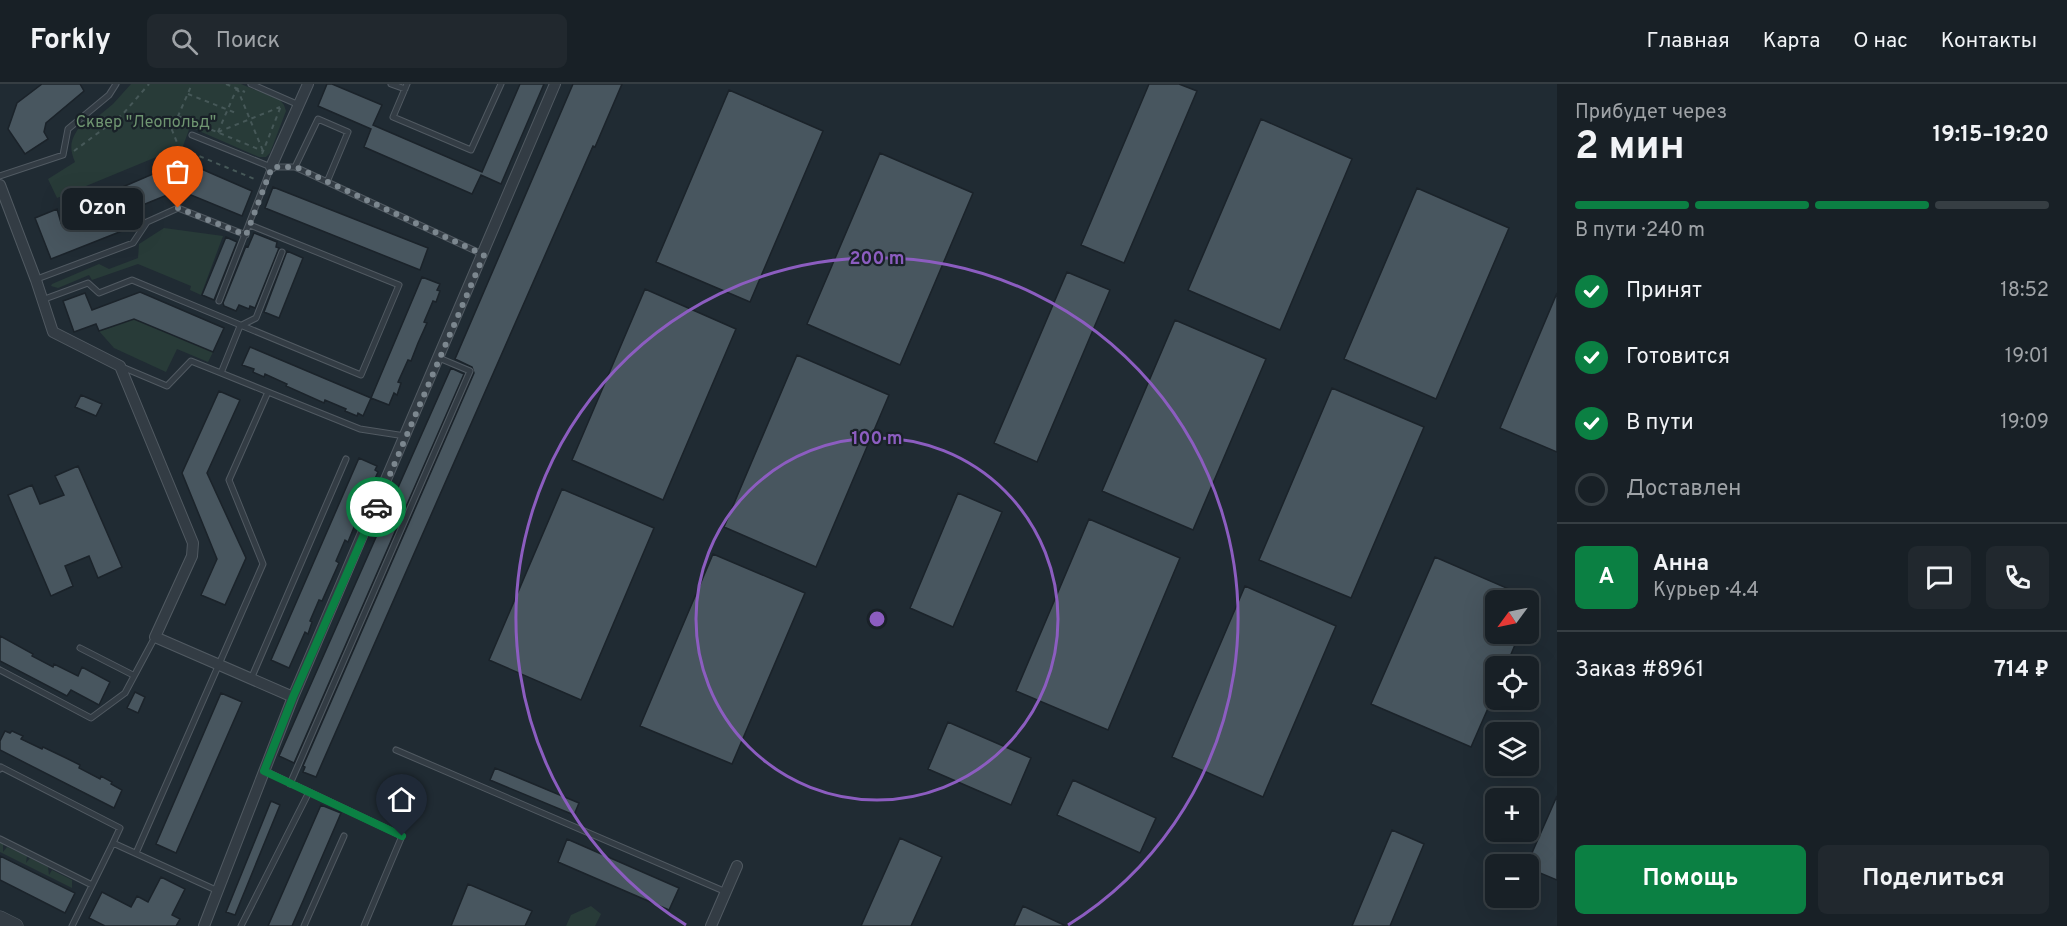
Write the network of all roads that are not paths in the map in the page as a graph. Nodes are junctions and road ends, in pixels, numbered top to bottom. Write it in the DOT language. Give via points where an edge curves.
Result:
graph roads {
  1 [pos="116,84"];
  2 [pos="251,84"];
  3 [pos="308,84"];
  4 [pos="391,84"];
  5 [pos="501,84"];
  6 [pos="555,84"];
  7 [pos="406,87"];
  8 [pos="299,105"];
  9 [pos="192,135"];
  10 [pos="272,167"];
  11 [pos="296,167"];
  12 [pos="0,176"];
  13 [pos="327,182"];
  14 [pos="0,185"];
  15 [pos="250,225"];
  16 [pos="246,235"];
  17 [pos="282,252"];
  18 [pos="484,255"];
  19 [pos="36,280"];
  20 [pos="42,300"];
  21 [pos="219,301"];
  22 [pos="240,326"];
  23 [pos="439,358"];
  24 [pos="120,366"];
  25 [pos="221,373"];
  26 [pos="268,392"];
  27 [pos="406,436"];
  28 [pos="345,459"];
  29 [pos="155,637"];
  30 [pos="80,648"];
  31 [pos="220,665"];
  32 [pos="0,670"];
  33 [pos="134,675"];
  34 [pos="251,679"];
  35 [pos="293,697"];
  36 [pos="396,750"];
  37 [pos="0,769"];
  38 [pos="264,771"];
  39 [pos="290,784"];
  40 [pos="309,792"];
  41 [pos="344,836"];
  42 [pos="0,839"];
  43 [pos="113,843"];
  44 [pos="136,854"];
  45 [pos="737,866"];
  46 [pos="92,885"];
  47 [pos="218,891"];
  48 [pos="726,892"];
  49 [pos="0,918"];
  50 [pos="16,926"];
  51 [pos="72,926"];
  52 [pos="204,926"];
  53 [pos="240,926"];
  54 [pos="304,926"];
  55 [pos="364,926"];
  56 [pos="711,926"];
  1 -- 12 [label="lane" via="109,95 68,129 63,155"];
  2 -- 8 [label="lane"];
  3 -- 8 [label="street"];
  4 -- 7 [label="lane"];
  5 -- 7 [label="lane" via="471,150 393,117"];
  6 -- 18 [label="street"];
  8 -- 10 [label="street"];
  9 -- 10 [label="lane"];
  10 -- 11 [label="lane"];
  10 -- 15 [label="lane"];
  11 -- 13 [label="lane"];
  11 -- 13 [label="lane" via="318,118 348,132"];
  13 -- 18 [label="lane"];
  14 -- 19 [label="street"];
  15 -- 16 [label="lane"];
  15 -- 22 [label="lane" via="399,285 361,375"];
  16 -- 19 [label="lane" via="178,208 147,222 133,243"];
  16 -- 21 [label="lane"];
  17 -- 22 [label="lane" via="256,318"];
  18 -- 23 [label="street"];
  19 -- 20 [label="street"];
  20 -- 22 [label="lane" via="88,283 99,293 132,280"];
  20 -- 24 [label="street" via="53,332"];
  22 -- 25 [label="lane"];
  23 -- 27 [label="street"];
  23 -- 39 [label="lane" via="470,371"];
  24 -- 25 [label="lane" via="167,386 191,361"];
  24 -- 29 [label="street" via="193,543 192,556"];
  25 -- 26 [label="lane"];
  26 -- 27 [label="lane" via="360,429"];
  26 -- 31 [label="lane" via="229,480 263,564"];
  27 -- 35 [label="street"];
  28 -- 34 [label="lane"];
  29 -- 31 [label="street"];
  29 -- 33 [label="lane"];
  30 -- 33 [label="lane"];
  31 -- 34 [label="street"];
  31 -- 44 [label="lane"];
  32 -- 33 [label="lane" via="91,718 125,693"];
  34 -- 35 [label="street"];
  35 -- 38 [label="street"];
  36 -- 48 [label="lane"];
  37 -- 43 [label="lane" via="120,828"];
  38 -- 39 [label="lane"];
  38 -- 47 [label="street"];
  39 -- 40 [label="lane"];
  40 -- 53 [label="lane"];
  40 -- 55 [label="lane" via="402,836"];
  41 -- 54 [label="lane"];
  42 -- 46 [label="lane"];
  43 -- 44 [label="lane"];
  43 -- 46 [label="lane"];
  44 -- 47 [label="lane"];
  45 -- 48 [label="street"];
  46 -- 51 [label="lane"];
  47 -- 52 [label="street"];
  48 -- 56 [label="street"];
  49 -- 50 [label="street"];
}
